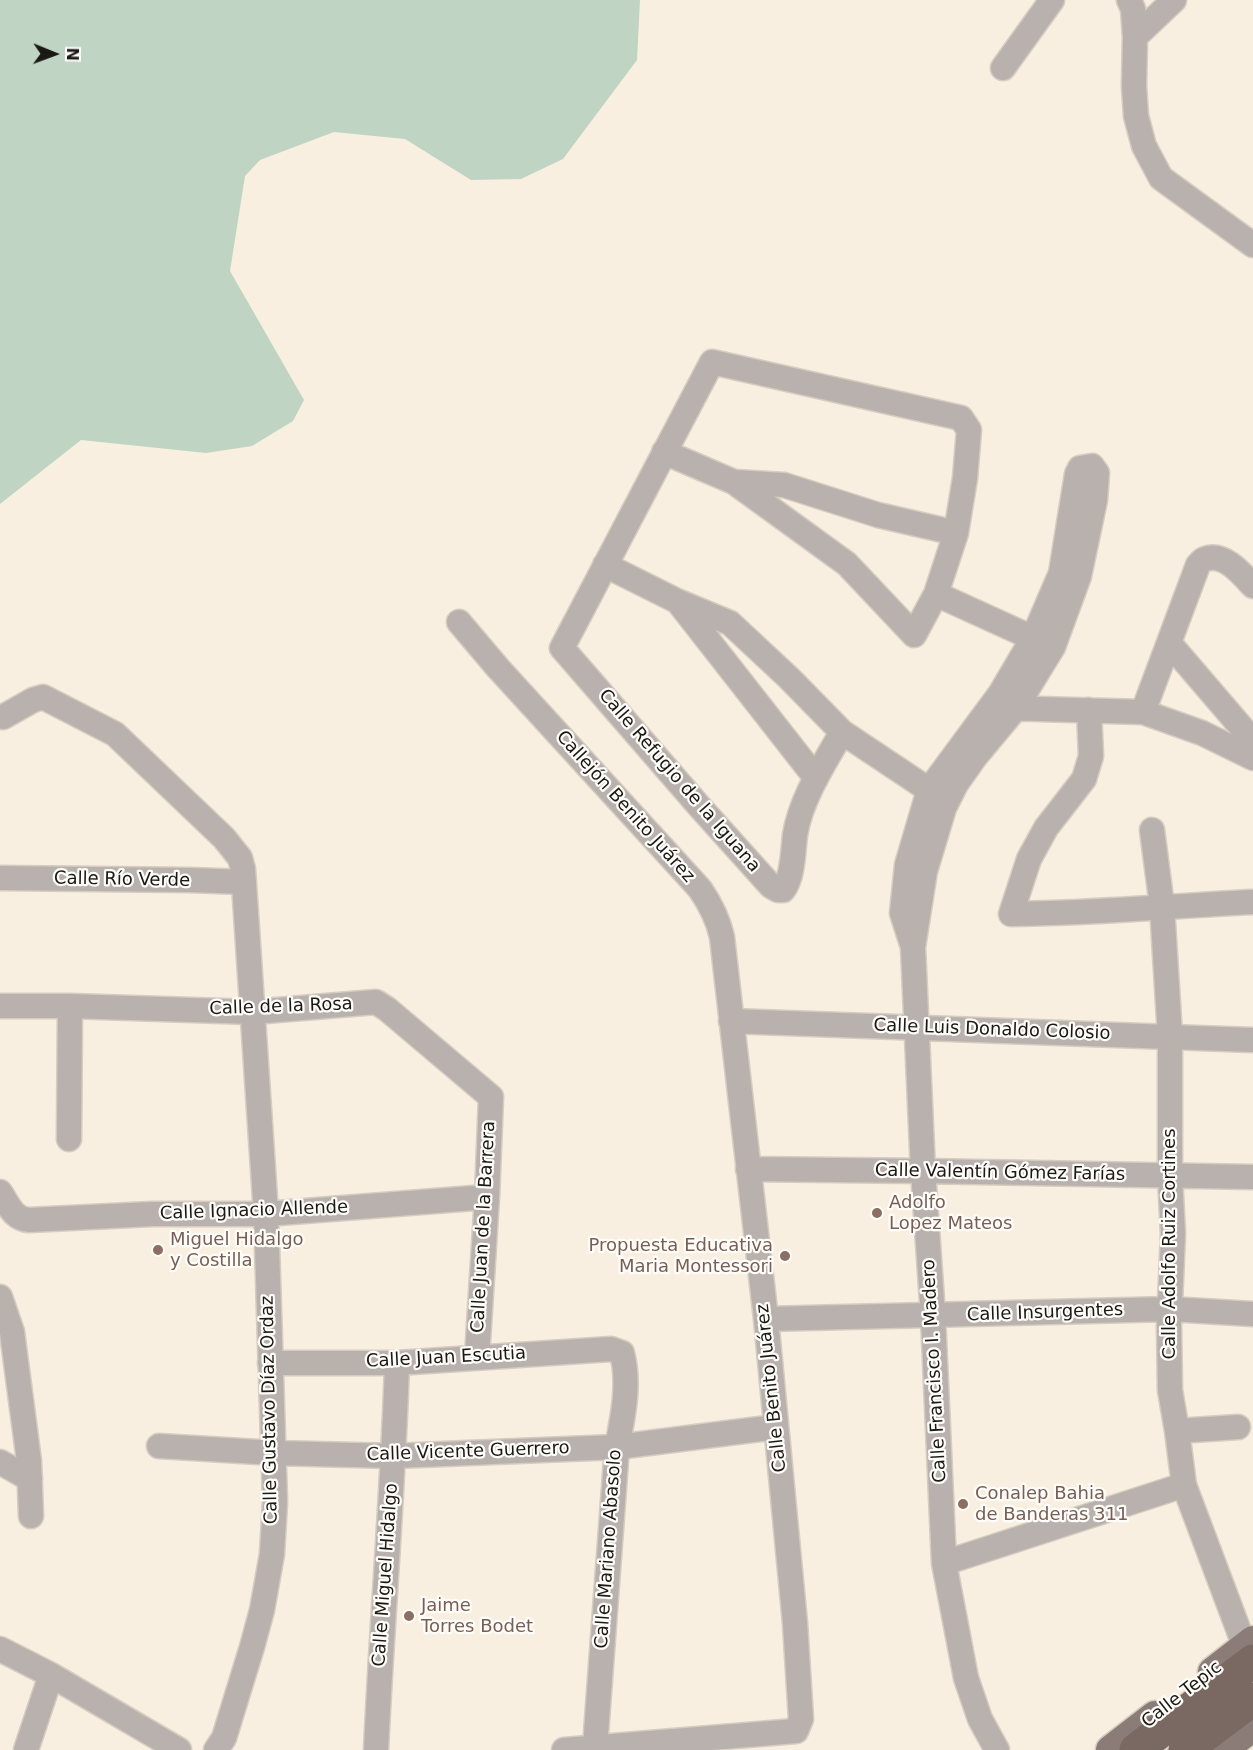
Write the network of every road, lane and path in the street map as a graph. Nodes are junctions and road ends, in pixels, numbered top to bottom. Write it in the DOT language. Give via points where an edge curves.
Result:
graph roads {
  1 [pos="1052,0"];
  2 [pos="1130,0"];
  3 [pos="1174,0"];
  4 [pos="1135,37"];
  5 [pos="1003,68"];
  6 [pos="1253,245"];
  7 [pos="664,452"];
  8 [pos="734,482"];
  9 [pos="956,533"];
  10 [pos="605,565"];
  11 [pos="1253,586"];
  12 [pos="936,594"];
  13 [pos="677,601"];
  14 [pos="459,622"];
  15 [pos="1043,643"];
  16 [pos="1170,644"];
  17 [pos="990,706"];
  18 [pos="1015,709"];
  19 [pos="1089,710"];
  20 [pos="1143,712"];
  21 [pos="3,717"];
  22 [pos="842,732"];
  23 [pos="1253,742"];
  24 [pos="1253,758"];
  25 [pos="816,778"];
  26 [pos="929,790"];
  27 [pos="1152,830"];
  28 [pos="0,878"];
  29 [pos="244,882"];
  30 [pos="1253,902"];
  31 [pos="1162,906"];
  32 [pos="913,947"];
  33 [pos="0,1006"];
  34 [pos="70,1006"];
  35 [pos="253,1012"];
  36 [pos="731,1021"];
  37 [pos="916,1027"];
  38 [pos="1170,1036"];
  39 [pos="1253,1040"];
  40 [pos="491,1097"];
  41 [pos="69,1139"];
  42 [pos="748,1169"];
  43 [pos="923,1171"];
  44 [pos="1170,1176"];
  45 [pos="1253,1177"];
  46 [pos="0,1192"];
  47 [pos="487,1197"];
  48 [pos="266,1214"];
  49 [pos="0,1297"];
  50 [pos="1170,1310"];
  51 [pos="1253,1314"];
  52 [pos="933,1316"];
  53 [pos="766,1319"];
  54 [pos="622,1353"];
  55 [pos="477,1357"];
  56 [pos="270,1363"];
  57 [pos="397,1363"];
  58 [pos="776,1427"];
  59 [pos="1238,1427"];
  60 [pos="1178,1431"];
  61 [pos="159,1446"];
  62 [pos="617,1447"];
  63 [pos="275,1453"];
  64 [pos="394,1456"];
  65 [pos="0,1462"];
  66 [pos="30,1479"];
  67 [pos="1184,1485"];
  68 [pos="31,1516"];
  69 [pos="944,1563"];
  70 [pos="0,1649"];
  71 [pos="1250,1650"];
  72 [pos="51,1675"];
  73 [pos="1253,1700"];
  74 [pos="1253,1726"];
  75 [pos="777,1742"];
  76 [pos="595,1747"];
  77 [pos="26,1750"];
  78 [pos="179,1750"];
  79 [pos="216,1750"];
  80 [pos="376,1750"];
  81 [pos="564,1750"];
  82 [pos="997,1750"];
  83 [pos="1111,1750"];
  84 [pos="1136,1750"];
  85 [pos="1185,1750"];
  86 [pos="1222,1750"];
  1 -- 5 [label="street"];
  2 -- 4 [label="street"];
  3 -- 4 [label="street"];
  4 -- 6 [label="street" via="1136,116 1144,146 1161,178"];
  7 -- 8 [label="street"];
  7 -- 9 [label="street, Calle Refugio de la Iguana" via="712,362 961,418 969,430"];
  7 -- 10 [label="street, Calle Refugio de la Iguana"];
  8 -- 9 [label="street" via="784,485 878,515"];
  8 -- 12 [label="street" via="847,564 914,635"];
  9 -- 12 [label="street"];
  10 -- 13 [label="street"];
  10 -- 25 [label="street, Calle Refugio de la Iguana" via="562,648 699,806 778,890 787,885 796,831"];
  11 -- 16 [label="street" via="1238,568 1217,558 1205,559 1198,565"];
  12 -- 15 [label="street"];
  13 -- 22 [label="street" via="730,623"];
  13 -- 25 [label="street"];
  14 -- 36 [label="street, Callejón Benito Juárez" via="700,889 718,921 722,937"];
  15 -- 15 [label="street" via="1079,576 1095,500 1097,473 1092,466 1080,468 1077,474 1061,573"];
  15 -- 17 [label="street, Calle Francisco I. Madero"];
  15 -- 18 [label="street, Calle Francisco I. Madero"];
  16 -- 20 [label="street"];
  16 -- 23 [label="street"];
  17 -- 18 [label="street"];
  17 -- 26 [label="street, Calle Francisco I. Madero"];
  18 -- 19 [label="street"];
  18 -- 32 [label="street, Calle Francisco I. Madero" via="956,784 944,808 925,871"];
  19 -- 20 [label="street"];
  19 -- 31 [label="street" via="1091,756 1084,779 1046,828 1029,859 1011,914"];
  20 -- 24 [label="street" via="1202,733"];
  21 -- 29 [label="street, Calle Gustavo Díaz Ordaz" via="43,697 115,734 224,838 240,858"];
  22 -- 25 [label="street, Calle Refugio de la Iguana"];
  22 -- 26 [label="street"];
  26 -- 32 [label="street, Calle Francisco I. Madero" via="906,865 902,913"];
  27 -- 31 [label="street, Calle Adolfo Ruiz Cortines"];
  28 -- 29 [label="street, Calle Río Verde"];
  29 -- 35 [label="street, Calle Gustavo Díaz Ordaz"];
  30 -- 31 [label="street"];
  31 -- 38 [label="street, Calle Adolfo Ruiz Cortines"];
  32 -- 37 [label="street, Calle Francisco I. Madero"];
  33 -- 34 [label="street, Calle de la Rosa"];
  34 -- 35 [label="street, Calle de la Rosa"];
  34 -- 41 [label="street"];
  35 -- 40 [label="street, Calle de la Rosa" via="376,1002"];
  35 -- 48 [label="street, Calle Gustavo Díaz Ordaz"];
  36 -- 37 [label="street, Calle Luis Donaldo Colosio"];
  36 -- 42 [label="street, Calle Benito Juárez"];
  37 -- 38 [label="street, Calle Luis Donaldo Colosio"];
  37 -- 43 [label="street, Calle Francisco I. Madero"];
  38 -- 39 [label="street, Calle Luis Donaldo Colosio"];
  38 -- 44 [label="street, Calle Adolfo Ruiz Cortines"];
  40 -- 47 [label="street, Calle Juan de la Barrera"];
  42 -- 43 [label="street, Calle Valentín Gómez Farías"];
  42 -- 53 [label="street, Calle Benito Juárez"];
  43 -- 44 [label="street, Calle Valentín Gómez Farías"];
  43 -- 52 [label="street, Calle Francisco I. Madero"];
  44 -- 45 [label="street, Calle Valentín Gómez Farías"];
  44 -- 50 [label="street, Calle Adolfo Ruiz Cortines"];
  46 -- 48 [label="street, Calle Ignacio Allende" via="21,1220"];
  47 -- 48 [label="street, Calle Ignacio Allende"];
  47 -- 55 [label="street, Calle Juan de la Barrera"];
  48 -- 56 [label="street, Calle Gustavo Díaz Ordaz"];
  49 -- 66 [label="street" via="12,1332"];
  50 -- 51 [label="street, Calle Insurgentes"];
  50 -- 52 [label="street, Calle Insurgentes"];
  50 -- 60 [label="street, Calle Adolfo Ruiz Cortines" via="1170,1390"];
  52 -- 53 [label="street, Calle Insurgentes"];
  52 -- 69 [label="street, Calle Francisco I. Madero"];
  53 -- 58 [label="street, Calle Benito Juárez"];
  54 -- 55 [label="street, Calle Juan Escutia" via="611,1349"];
  54 -- 62 [label="street, Calle Mariano Abasolo" via="625,1406"];
  55 -- 57 [label="street, Calle Juan Escutia"];
  56 -- 57 [label="street, Calle Juan Escutia"];
  56 -- 63 [label="street, Calle Gustavo Díaz Ordaz"];
  57 -- 64 [label="street, Calle Miguel Hidalgo"];
  58 -- 62 [label="street, Calle Vicente Guerrero"];
  58 -- 75 [label="street, Calle Benito Juárez" via="801,1719 796,1731"];
  59 -- 60 [label="street"];
  60 -- 67 [label="street, Calle Adolfo Ruiz Cortines"];
  61 -- 63 [label="street, Calle Vicente Guerrero"];
  62 -- 64 [label="street, Calle Vicente Guerrero"];
  62 -- 76 [label="street, Calle Mariano Abasolo"];
  63 -- 64 [label="street, Calle Vicente Guerrero"];
  63 -- 79 [label="street, Calle Gustavo Díaz Ordaz" via="272,1554 262,1611 224,1738"];
  64 -- 80 [label="street, Calle Miguel Hidalgo"];
  65 -- 66 [label="street"];
  66 -- 68 [label="street"];
  67 -- 69 [label="street"];
  67 -- 71 [label="street, Calle Adolfo Ruiz Cortines"];
  69 -- 82 [label="street, Calle Francisco I. Madero" via="966,1678 980,1719"];
  70 -- 72 [label="street"];
  71 -- 83 [label="main road, Calle Tepic"];
  71 -- 84 [label="highway"];
  72 -- 77 [label="street"];
  72 -- 78 [label="street"];
  73 -- 85 [label="highway"];
  74 -- 86 [label="main road"];
  75 -- 76 [label="street"];
  76 -- 81 [label="street"];
}
